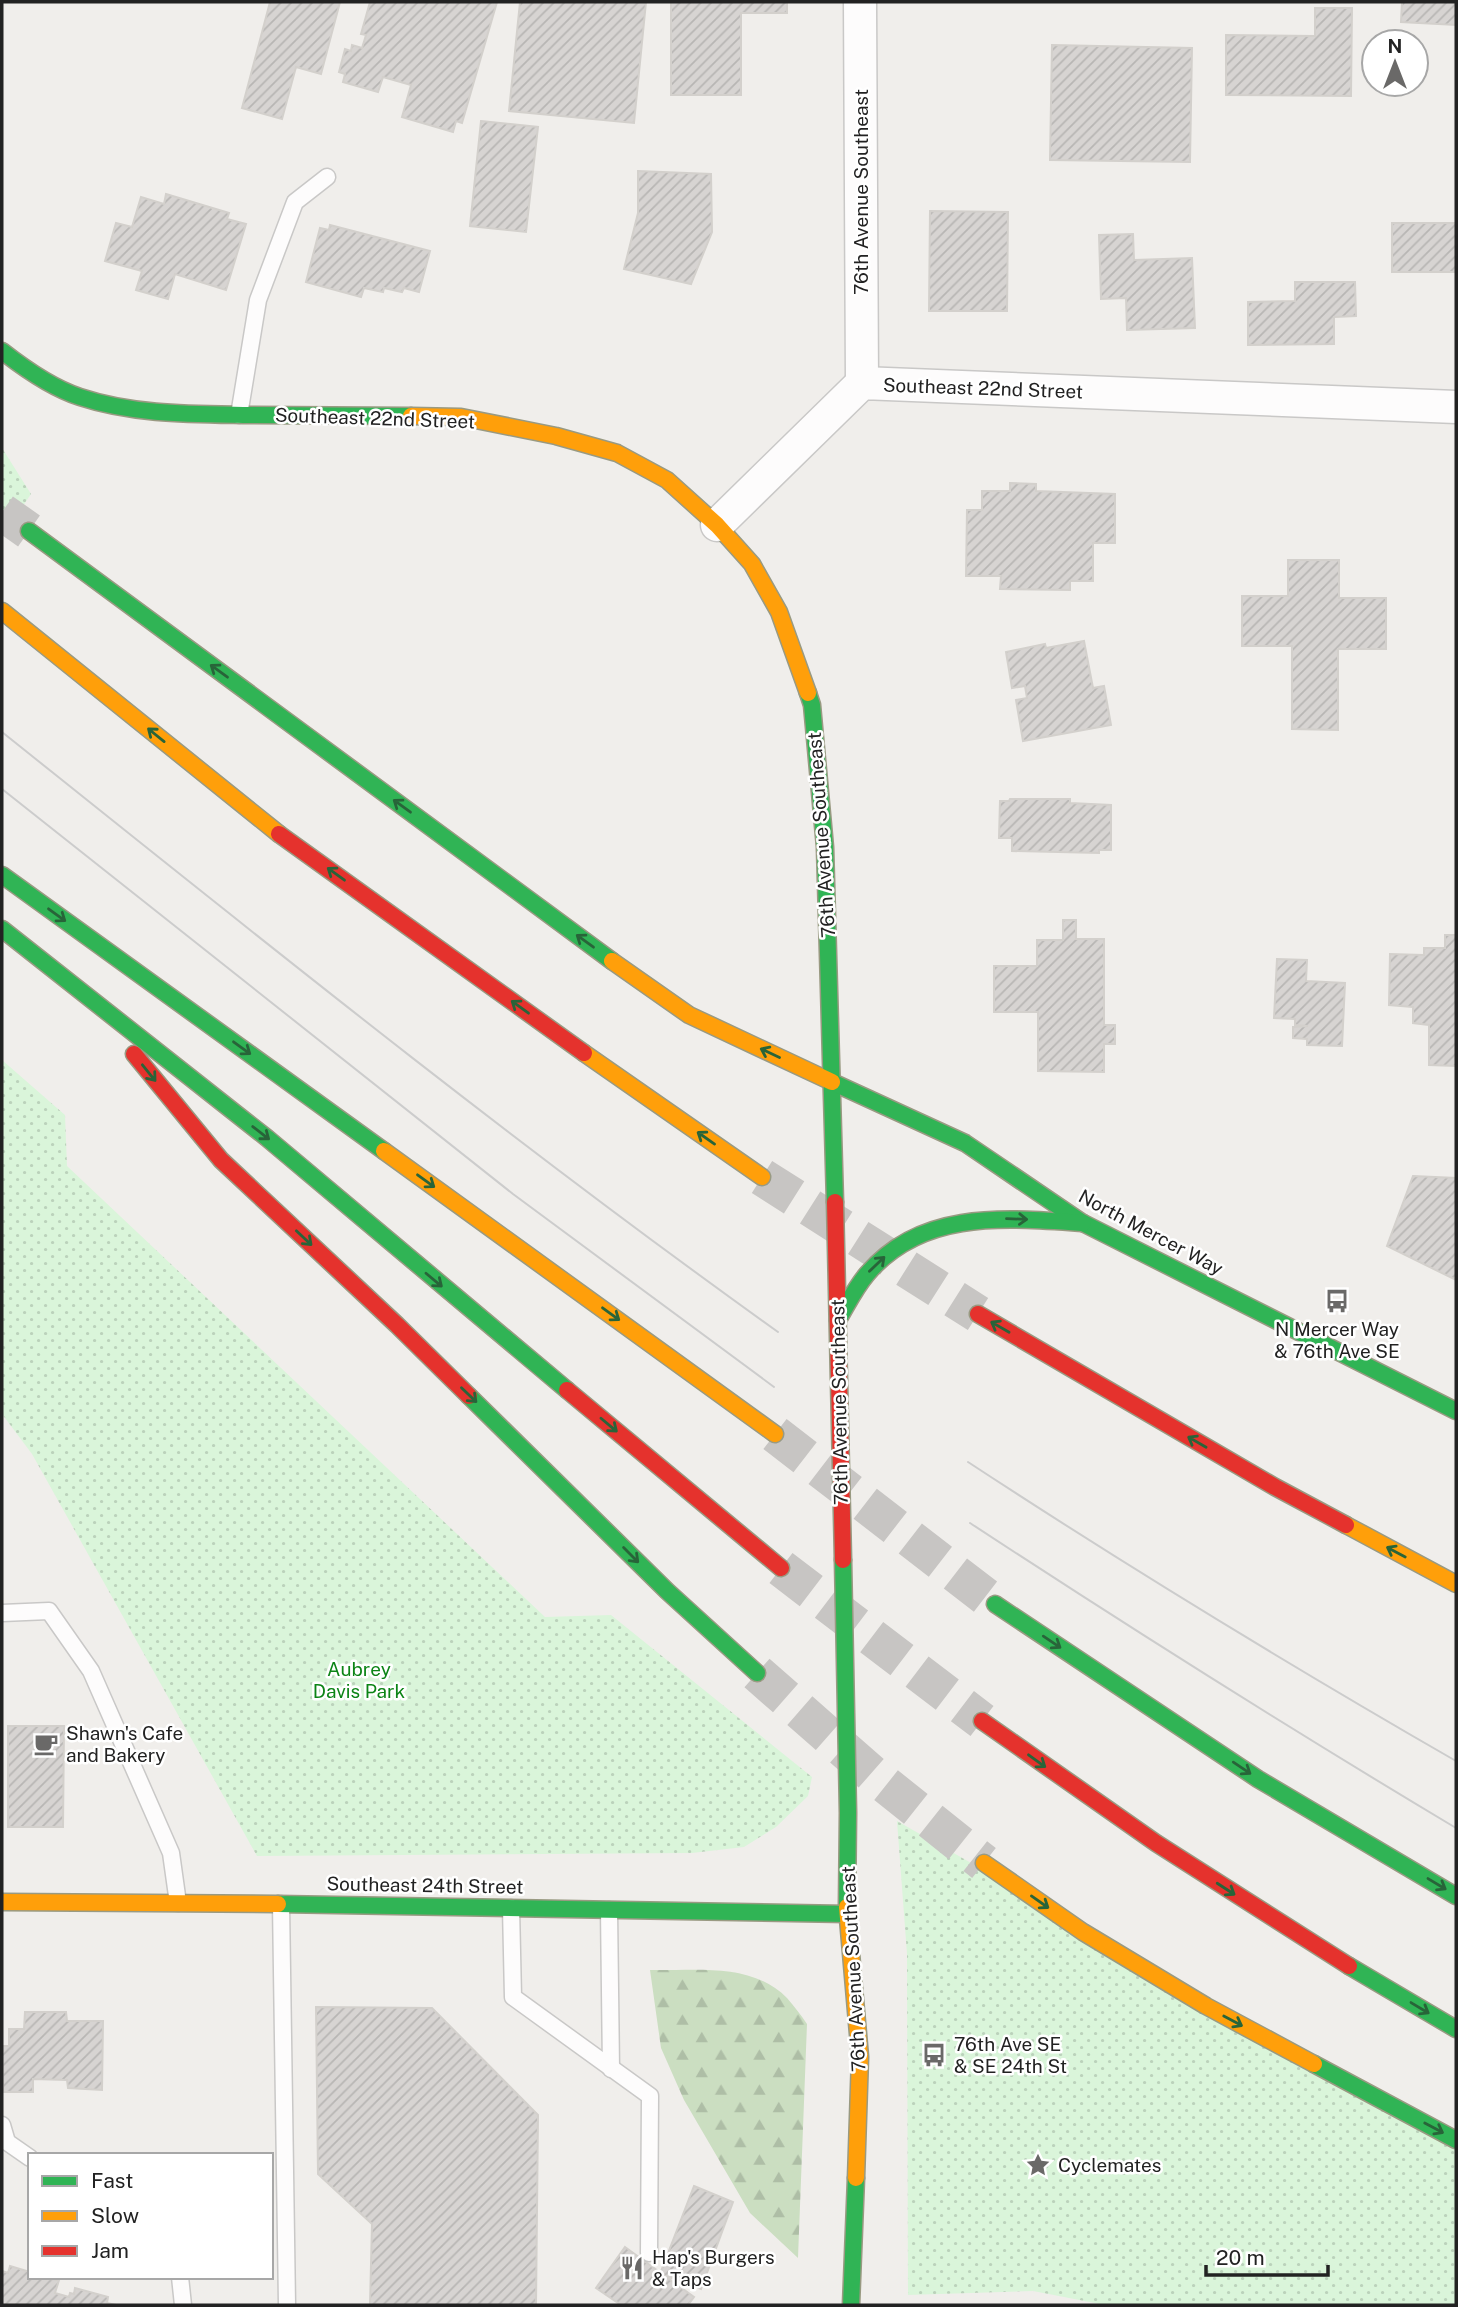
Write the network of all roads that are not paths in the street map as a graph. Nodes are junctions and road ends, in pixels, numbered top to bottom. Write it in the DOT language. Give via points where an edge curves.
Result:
graph roads {
  1 [pos="860,2"];
  2 [pos="327,177"];
  3 [pos="2,351"];
  4 [pos="862,383"];
  5 [pos="1456,407"];
  6 [pos="239,415"];
  7 [pos="717,524"];
  8 [pos="29,531"];
  9 [pos="2,611"];
  10 [pos="2,875"];
  11 [pos="2,929"];
  12 [pos="90,1001"];
  13 [pos="832,1082"];
  14 [pos="762,1177"];
  15 [pos="1083,1223"];
  16 [pos="978,1314"];
  17 [pos="838,1320"];
  18 [pos="1456,1411"];
  19 [pos="775,1434"];
  20 [pos="781,1568"];
  21 [pos="1456,1584"];
  22 [pos="996,1604"];
  23 [pos="2,1613"];
  24 [pos="757,1674"];
  25 [pos="982,1721"];
  26 [pos="984,1863"];
  27 [pos="1456,1896"];
  28 [pos="2,1902"];
  29 [pos="178,1903"];
  30 [pos="281,1904"];
  31 [pos="511,1908"];
  32 [pos="609,1910"];
  33 [pos="847,1914"];
  34 [pos="1456,2029"];
  35 [pos="611,2069"];
  36 [pos="2,2125"];
  37 [pos="1456,2140"];
  38 [pos="28,2157"];
  39 [pos="649,2253"];
  40 [pos="180,2279"];
  41 [pos="183,2305"];
  42 [pos="287,2305"];
  43 [pos="851,2305"];
  1 -- 4 [label="street, 76th Avenue Southeast"];
  2 -- 6 [label="lane" via="295,202 258,300"];
  3 -- 6 [label="main road, Southeast 22nd Street" via="80,398 180,414"];
  4 -- 5 [label="street, Southeast 22nd Street"];
  4 -- 7 [label="street, Southeast 22nd Street"];
  6 -- 7 [label="main road, Southeast 22nd Street" via="461,417 556,436 617,453 667,480"];
  7 -- 13 [label="main road, 76th Avenue Southeast" via="752,564 779,612 812,705 825,847"];
  13 -- 8 [label="main road, North Mercer Way, one-way" via="689,1015 640,982"];
  14 -- 9 [label="main road, one-way" via="267,825"];
  10 -- 19 [label="main road, one-way"];
  11 -- 12 [label="main road"];
  12 -- 20 [label="main road, one-way" via="267,1138"];
  12 -- 24 [label="main road, one-way" via="221,1160"];
  13 -- 15 [label="main road, North Mercer Way" via="965,1143"];
  13 -- 17 [label="main road, 76th Avenue Southeast"];
  17 -- 15 [label="main road, one-way" via="868,1273 920,1232 950,1223 1007,1219"];
  15 -- 18 [label="main road, North Mercer Way"];
  21 -- 16 [label="main road, one-way" via="1275,1488"];
  17 -- 33 [label="main road, 76th Avenue Southeast"];
  22 -- 27 [label="main road, one-way" via="1258,1779"];
  23 -- 29 [label="lane" via="49,1611 91,1671 171,1853"];
  25 -- 34 [label="main road, one-way" via="1149,1839 1305,1940"];
  26 -- 37 [label="main road, one-way" via="1083,1932 1206,2006"];
  28 -- 29 [label="main road, Southeast 24th Street"];
  29 -- 30 [label="main road, Southeast 24th Street"];
  30 -- 31 [label="main road, Southeast 24th Street"];
  30 -- 42 [label="lane"];
  31 -- 32 [label="main road, Southeast 24th Street"];
  31 -- 35 [label="lane" via="513,1997"];
  32 -- 33 [label="main road, Southeast 24th Street"];
  32 -- 35 [label="lane"];
  33 -- 43 [label="main road, 76th Avenue Southeast" via="860,2057"];
  35 -- 39 [label="lane" via="650,2096"];
  36 -- 38 [label="lane" via="7,2142"];
  40 -- 41 [label="lane"];
}
